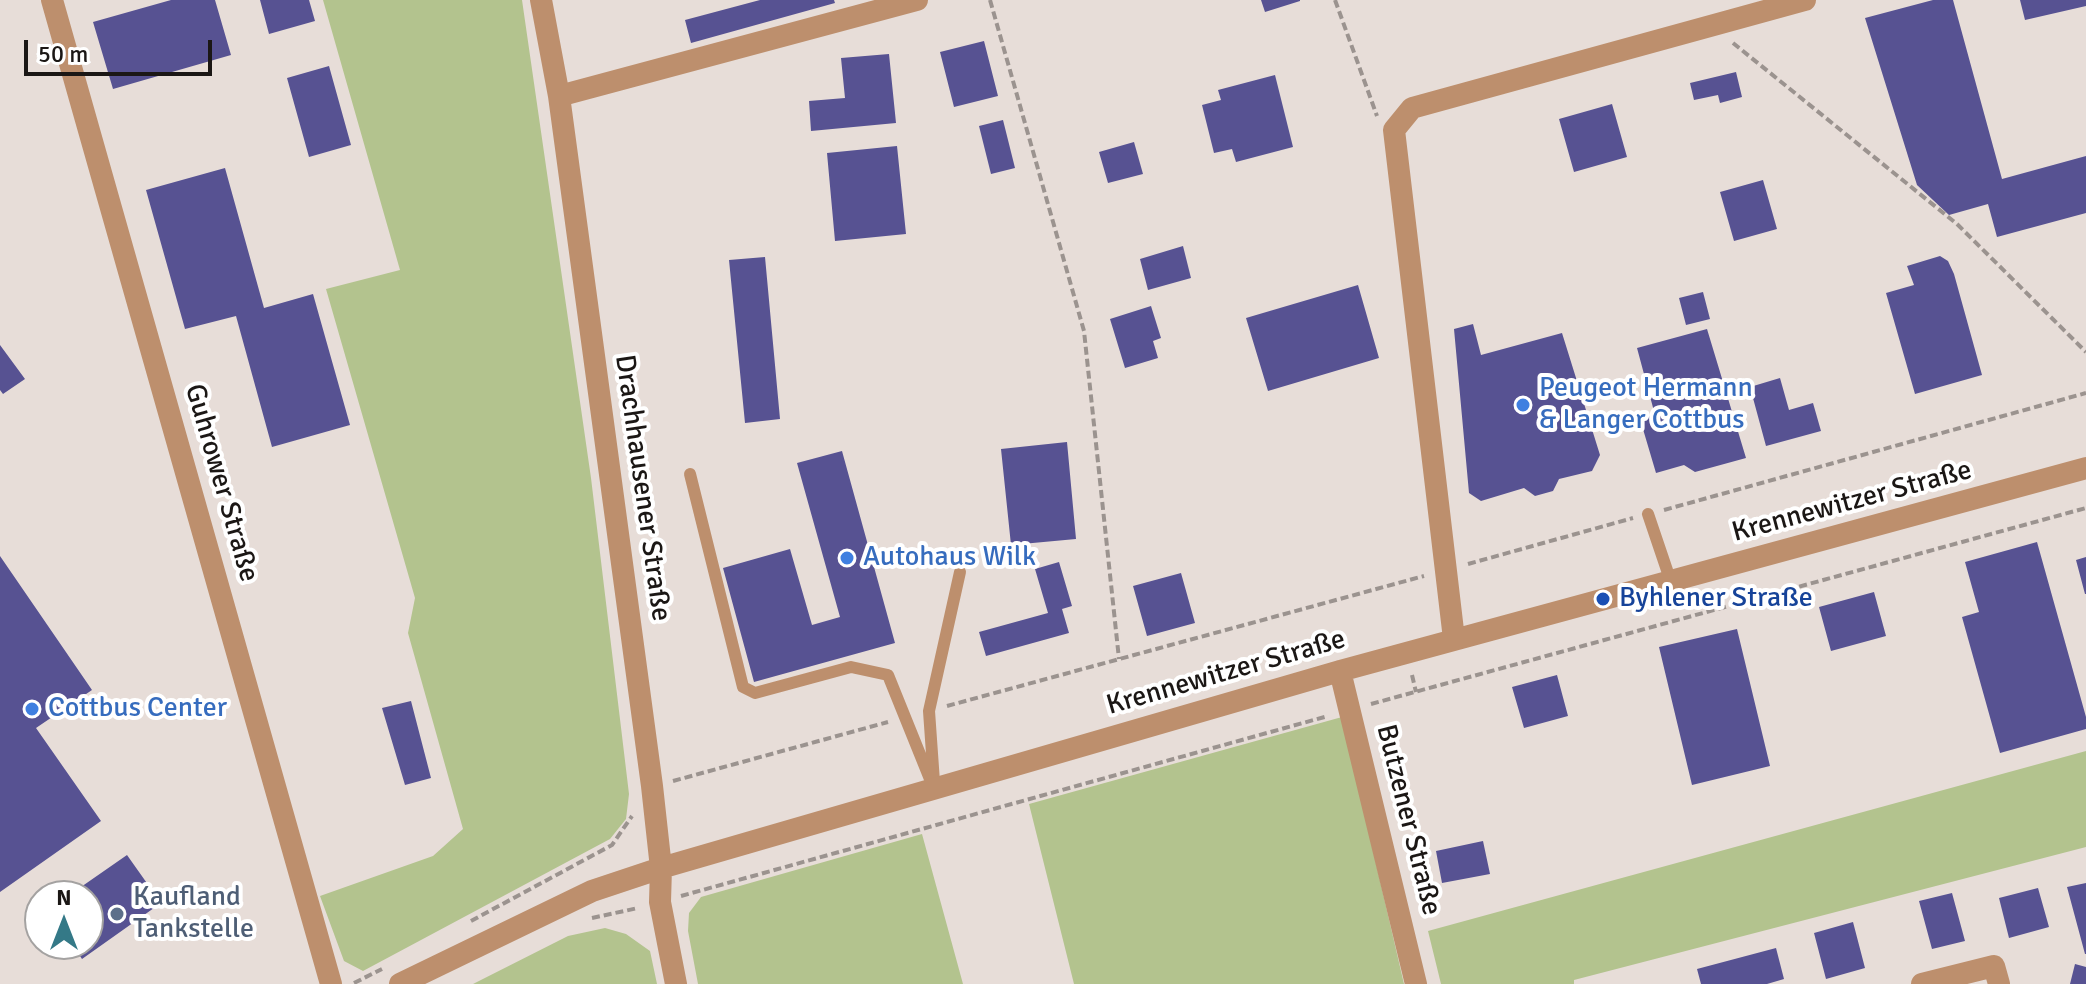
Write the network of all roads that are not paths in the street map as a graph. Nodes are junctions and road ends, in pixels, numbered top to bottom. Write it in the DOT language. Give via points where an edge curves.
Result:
graph roads {
  1 [pos="52,0"];
  2 [pos="541,0"];
  3 [pos="917,0"];
  4 [pos="1805,0"];
  5 [pos="559,96"];
  6 [pos="2086,468"];
  7 [pos="690,474"];
  8 [pos="1648,514"];
  9 [pos="960,572"];
  10 [pos="1671,582"];
  11 [pos="1454,639"];
  12 [pos="1340,671"];
  13 [pos="934,789"];
  14 [pos="661,868"];
  15 [pos="331,984"];
  16 [pos="400,984"];
  17 [pos="676,984"];
  18 [pos="1416,984"];
  19 [pos="1922,984"];
  20 [pos="1999,984"];
  1 -- 15 [label="street, Guhrower Straße"];
  2 -- 5 [label="street, Drachhausener Straße"];
  3 -- 5 [label="street"];
  4 -- 11 [label="street" via="1412,108 1394,130"];
  5 -- 14 [label="street, Drachhausener Straße"];
  6 -- 10 [label="street, Krennewitzer Straße"];
  7 -- 13 [label="lane" via="743,687 755,693 851,667 888,675"];
  8 -- 10 [label="lane"];
  9 -- 13 [label="lane" via="929,711"];
  10 -- 11 [label="street, Krennewitzer Straße"];
  11 -- 12 [label="street, Krennewitzer Straße"];
  12 -- 13 [label="street, Krennewitzer Straße"];
  12 -- 18 [label="street, Butzener Straße"];
  13 -- 14 [label="street, Krennewitzer Straße"];
  14 -- 16 [label="street, Krennewitzer Straße" via="592,891"];
  14 -- 17 [label="street, Drachhausener Straße" via="660,902"];
  19 -- 20 [label="street" via="1994,966"];
}
